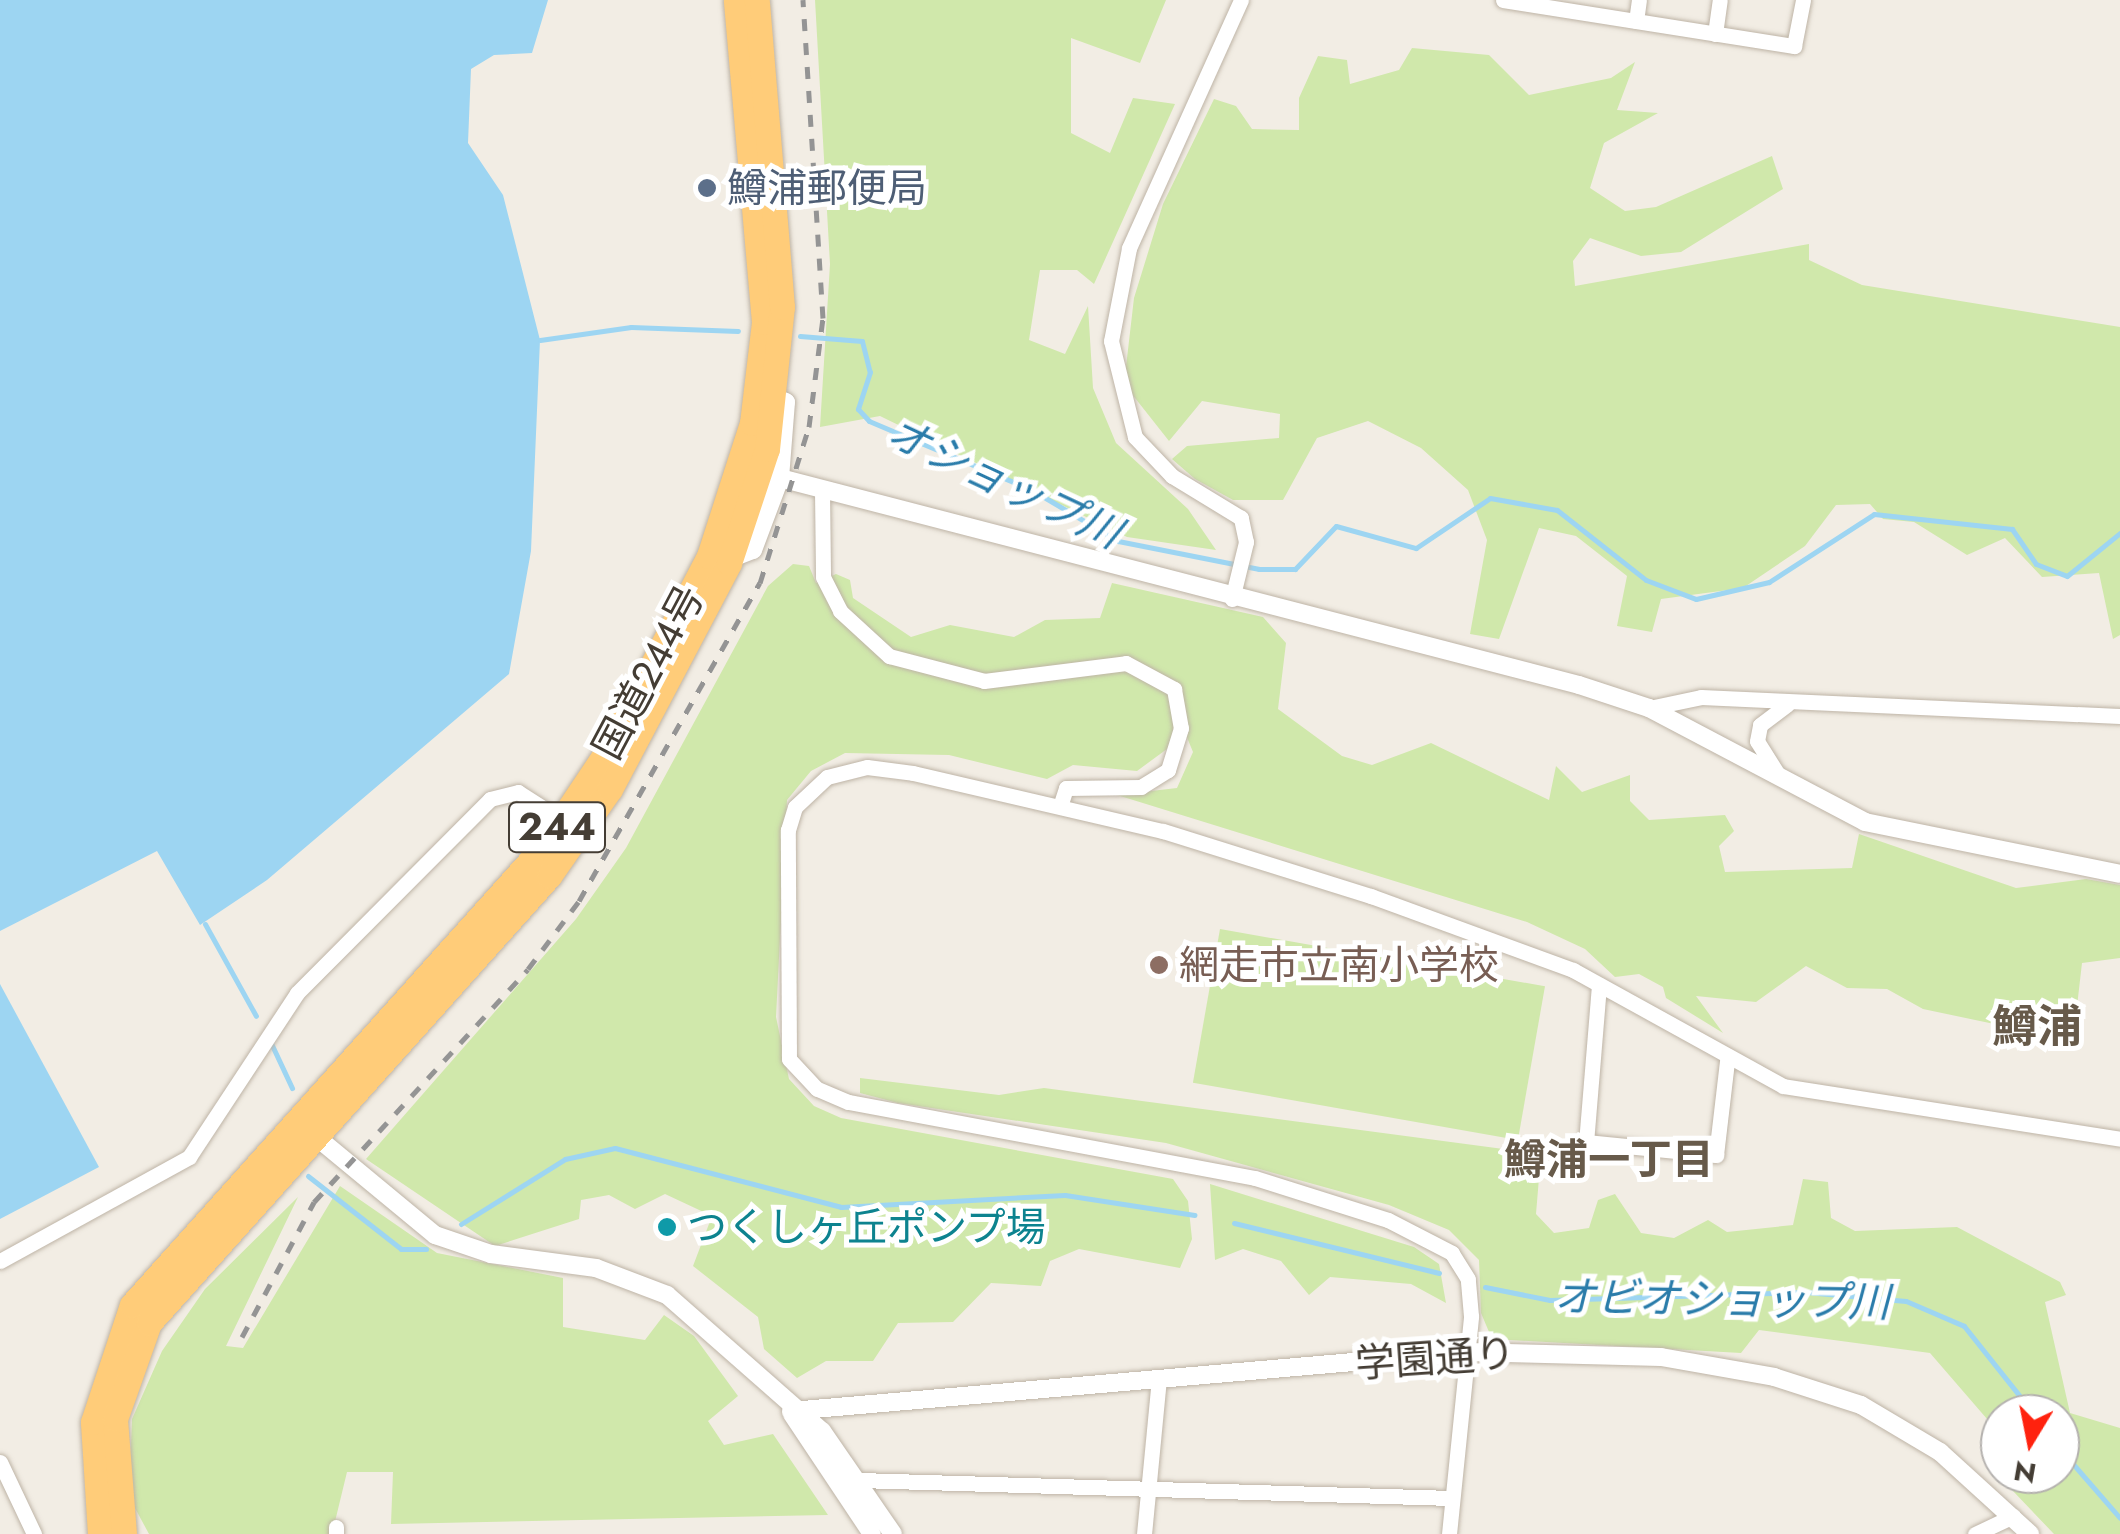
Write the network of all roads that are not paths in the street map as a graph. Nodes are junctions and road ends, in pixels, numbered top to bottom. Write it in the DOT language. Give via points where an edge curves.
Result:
graph roads {
  1 [pos="736,0"];
  2 [pos="758,0"];
  3 [pos="1241,0"];
  4 [pos="1504,0"];
  5 [pos="1639,0"];
  6 [pos="1720,0"];
  7 [pos="1802,0"];
  8 [pos="1561,5"];
  9 [pos="1636,22"];
  10 [pos="1714,34"];
  11 [pos="765,393"];
  12 [pos="780,478"];
  13 [pos="822,491"];
  14 [pos="719,560"];
  15 [pos="1232,600"];
  16 [pos="1790,703"];
  17 [pos="1649,708"];
  18 [pos="2120,716"];
  19 [pos="1782,780"];
  20 [pos="1060,806"];
  21 [pos="571,826"];
  22 [pos="2120,874"];
  23 [pos="1599,985"];
  24 [pos="1727,1061"];
  25 [pos="296,1119"];
  26 [pos="316,1138"];
  27 [pos="2120,1139"];
  28 [pos="0,1261"];
  29 [pos="1468,1352"];
  30 [pos="1159,1379"];
  31 [pos="791,1411"];
  32 [pos="0,1462"];
  33 [pos="860,1480"];
  34 [pos="1146,1487"];
  35 [pos="1452,1498"];
  36 [pos="2013,1516"];
  37 [pos="34,1534"];
  38 [pos="100,1534"];
  39 [pos="124,1534"];
  40 [pos="872,1534"];
  41 [pos="893,1534"];
  42 [pos="1144,1534"];
  43 [pos="1450,1534"];
  44 [pos="1975,1534"];
  45 [pos="2030,1534"];
  1 -- 11 [label="highway, 国道244号 / 244" via="764,255"];
  2 -- 11 [label="highway, 国道244号 / 244" via="781,258"];
  3 -- 15 [label="street" via="1130,248 1111,341 1135,437 1172,476 1225,501 1246,542"];
  4 -- 8 [label="street"];
  5 -- 9 [label="street"];
  6 -- 10 [label="street"];
  7 -- 10 [label="street" via="1794,46"];
  8 -- 9 [label="street"];
  9 -- 10 [label="street"];
  11 -- 12 [label="street" via="788,421"];
  11 -- 14 [label="highway, 国道244号 / 244"];
  12 -- 13 [label="street"];
  12 -- 14 [label="street" via="754,550"];
  13 -- 15 [label="street"];
  13 -- 20 [label="street" via="822,577 840,611 889,656 984,681 1126,663 1174,689 1181,728 1168,770 1141,788 1066,788"];
  14 -- 21 [label="highway, 国道244号 / 244"];
  15 -- 17 [label="street"];
  16 -- 17 [label="street" via="1701,697"];
  16 -- 18 [label="street"];
  16 -- 19 [label="street" via="1770,712 1757,741"];
  17 -- 19 [label="street"];
  19 -- 22 [label="street" via="1916,838"];
  20 -- 23 [label="street" via="1371,896"];
  20 -- 29 [label="street" via="880,768 827,777 809,793 788,830 789,1060 817,1089 848,1102 1107,1144 1256,1178 1424,1234 1468,1280"];
  21 -- 25 [label="highway, 国道244号 / 244"];
  21 -- 26 [label="highway, 国道244号 / 244"];
  21 -- 28 [label="street" via="518,792 490,799 297,992 190,1157"];
  23 -- 24 [label="street"];
  23 -- 24 [label="street" via="1586,1142 1716,1155"];
  24 -- 27 [label="street" via="1852,1100"];
  25 -- 26 [label="street"];
  25 -- 38 [label="highway, 国道244号 / 244" via="167,1260 120,1328 92,1422"];
  26 -- 31 [label="street" via="436,1235 490,1254 596,1268 667,1295"];
  26 -- 39 [label="highway, 国道244号 / 244" via="176,1288 132,1355 112,1456"];
  29 -- 30 [label="street, 学園通り"];
  29 -- 35 [label="street"];
  29 -- 36 [label="street, 学園通り" via="1660,1357 1820,1388 1940,1452"];
  30 -- 31 [label="street, 学園通り"];
  30 -- 34 [label="street"];
  31 -- 33 [label="street" via="822,1431"];
  31 -- 40 [label="street"];
  32 -- 37 [label="street"];
  33 -- 34 [label="street"];
  33 -- 41 [label="street"];
  34 -- 35 [label="street"];
  34 -- 42 [label="street"];
  35 -- 43 [label="street"];
  36 -- 44 [label="street"];
  36 -- 45 [label="street, 学園通り"];
}
